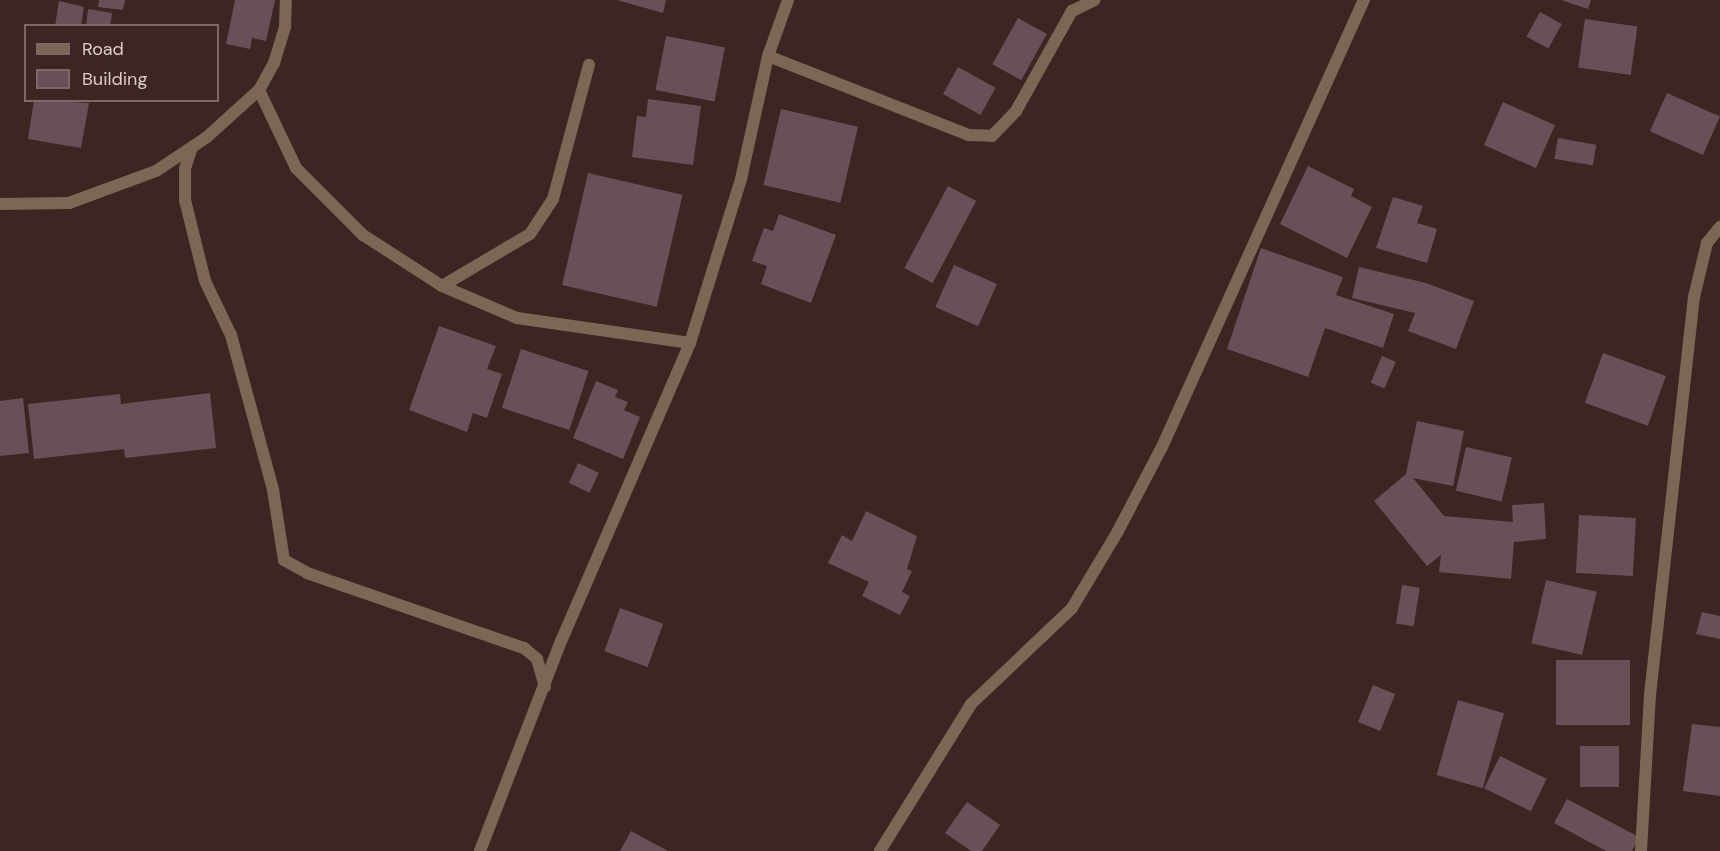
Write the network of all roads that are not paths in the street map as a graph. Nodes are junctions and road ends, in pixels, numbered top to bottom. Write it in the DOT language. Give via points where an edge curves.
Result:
graph roads {
  1 [pos="286,0"];
  2 [pos="788,0"];
  3 [pos="1095,0"];
  4 [pos="1364,0"];
  5 [pos="768,56"];
  6 [pos="589,65"];
  7 [pos="259,90"];
  8 [pos="192,147"];
  9 [pos="0,204"];
  10 [pos="1720,227"];
  11 [pos="442,286"];
  12 [pos="690,343"];
  13 [pos="545,687"];
  14 [pos="480,851"];
  15 [pos="880,851"];
  16 [pos="1641,851"];
  1 -- 7 [label="street" via="277,54"];
  2 -- 5 [label="street"];
  3 -- 5 [label="street" via="1072,11 1016,111 992,136 969,135"];
  4 -- 15 [label="street" via="1162,447 1118,531 1072,608 971,704"];
  5 -- 12 [label="street" via="741,179"];
  6 -- 11 [label="street" via="553,199 536,225 505,250"];
  7 -- 8 [label="street"];
  7 -- 11 [label="street" via="296,168 363,235"];
  8 -- 9 [label="street" via="156,171 69,203"];
  8 -- 13 [label="street" via="185,169 185,200 205,281 231,335 273,490 284,560 307,573 524,648 537,659"];
  10 -- 16 [label="street" via="1707,243 1694,297 1650,695"];
  11 -- 12 [label="street" via="517,318"];
  12 -- 13 [label="street"];
  13 -- 14 [label="street"];
}
